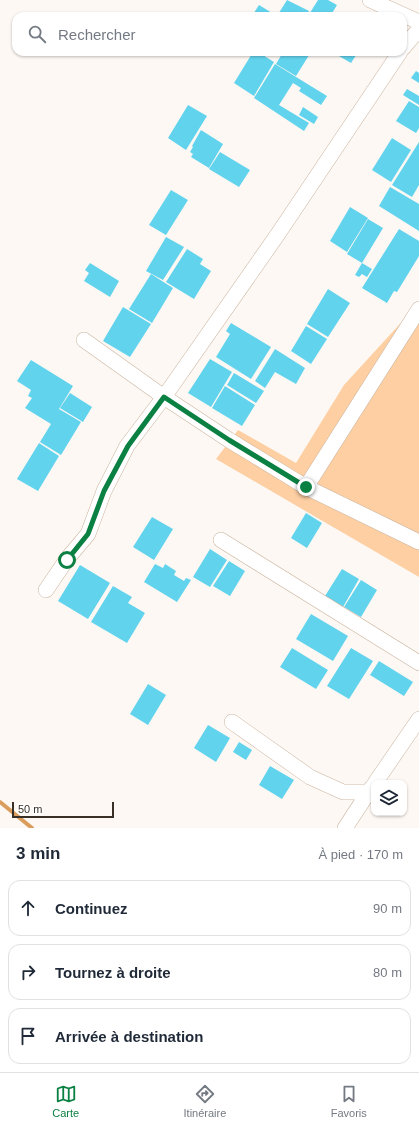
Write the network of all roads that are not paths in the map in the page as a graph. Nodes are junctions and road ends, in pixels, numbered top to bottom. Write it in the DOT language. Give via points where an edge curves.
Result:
graph roads {
  1 [pos="370,0"];
  2 [pos="397,12"];
  3 [pos="407,17"];
  4 [pos="419,22"];
  5 [pos="419,29"];
  6 [pos="407,43"];
  7 [pos="397,56"];
  8 [pos="419,309"];
  9 [pos="84,340"];
  10 [pos="164,397"];
  11 [pos="306,487"];
  12 [pos="221,540"];
  13 [pos="419,542"];
  14 [pos="46,590"];
  15 [pos="419,663"];
  16 [pos="419,719"];
  17 [pos="232,722"];
  18 [pos="376,780"];
  19 [pos="371,786"];
  20 [pos="371,788"];
  21 [pos="345,828"];
  1 -- 2 [label="street"];
  3 -- 4 [label="street"];
  5 -- 6 [label="street"];
  7 -- 10 [label="street" via="278,234"];
  8 -- 11 [label="street"];
  9 -- 10 [label="street"];
  10 -- 11 [label="street"];
  10 -- 14 [label="street" via="128,446 104,491 88,534"];
  11 -- 13 [label="street"];
  12 -- 15 [label="street"];
  16 -- 18 [label="street"];
  17 -- 19 [label="street" via="310,777 344,792"];
  20 -- 21 [label="street"];
}
